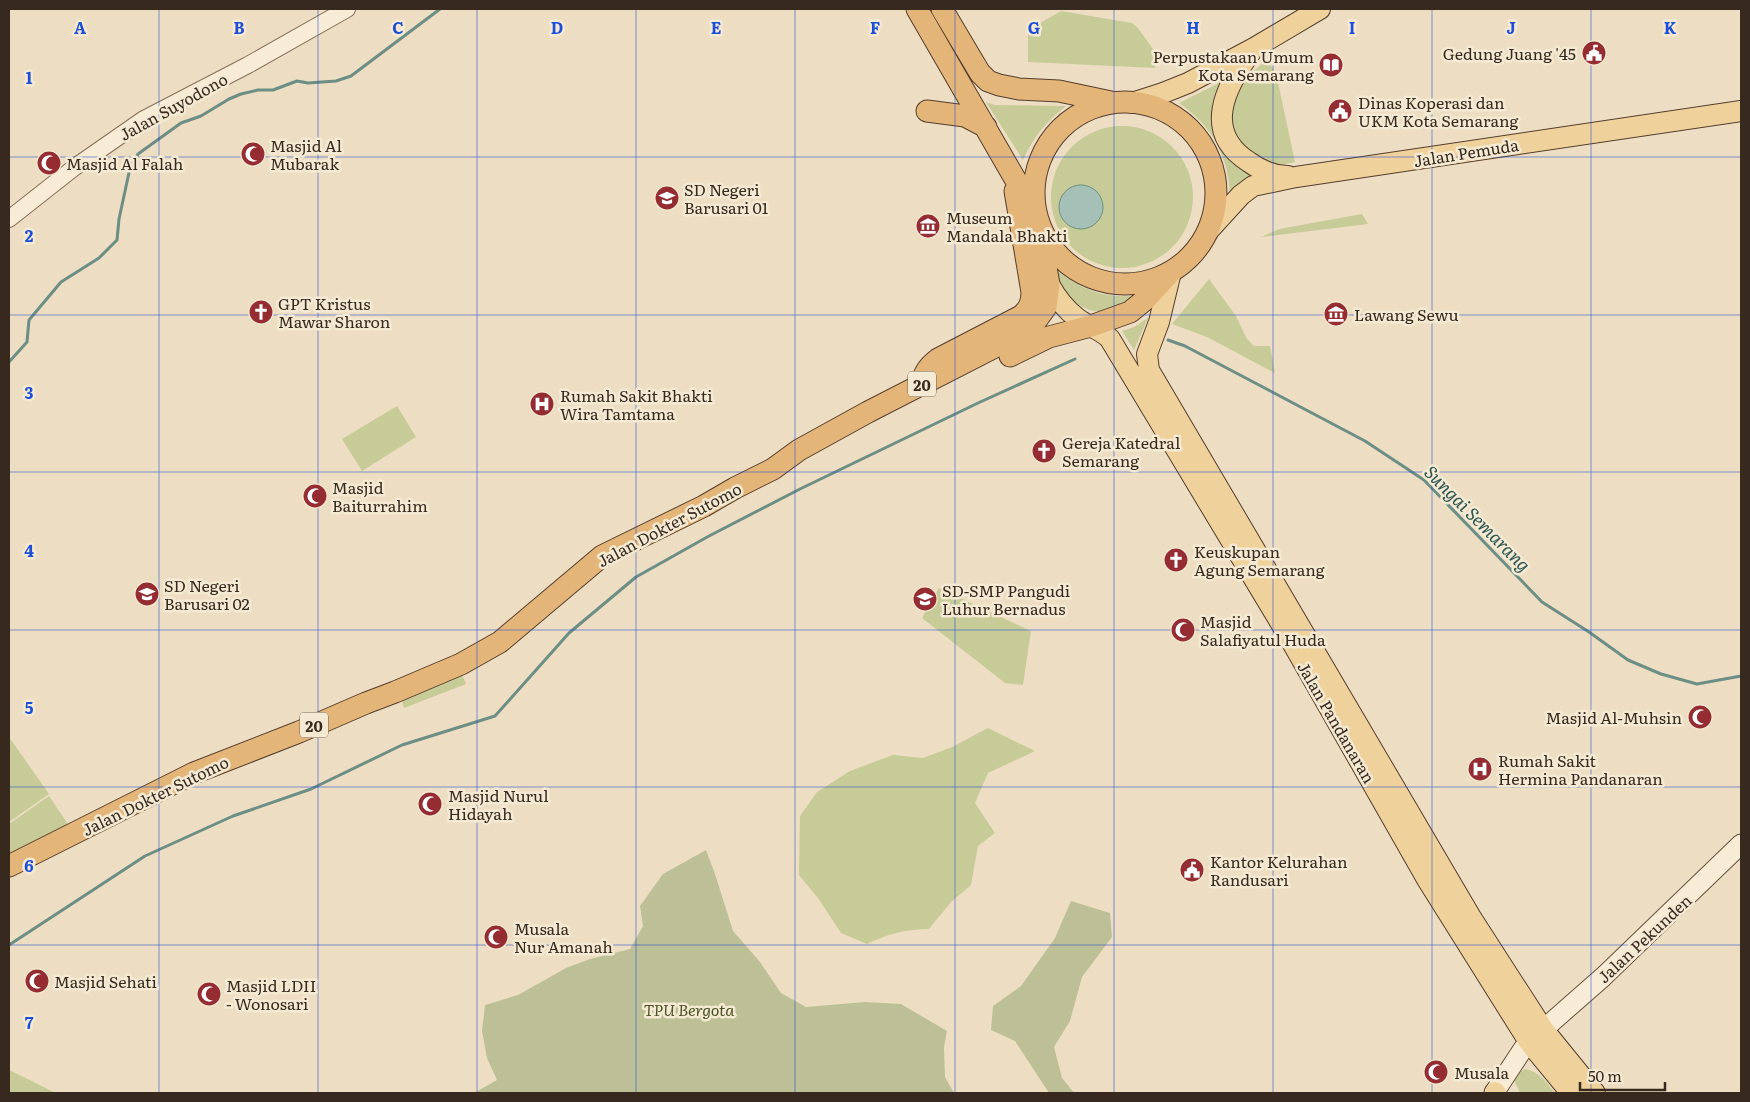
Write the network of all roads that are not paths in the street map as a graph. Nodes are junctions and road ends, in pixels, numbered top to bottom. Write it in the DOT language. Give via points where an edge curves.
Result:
graph roads {
  1 [pos="347,9"];
  2 [pos="917,9"];
  3 [pos="942,9"];
  4 [pos="1320,9"];
  5 [pos="1254,48"];
  6 [pos="1123,102"];
  7 [pos="927,110"];
  8 [pos="1741,111"];
  9 [pos="986,127"];
  10 [pos="1000,150"];
  11 [pos="1296,176"];
  12 [pos="1037,217"];
  13 [pos="9,219"];
  14 [pos="1209,230"];
  15 [pos="1171,272"];
  16 [pos="1049,284"];
  17 [pos="1091,326"];
  18 [pos="922,384"];
  19 [pos="773,469"];
  20 [pos="1741,844"];
  21 [pos="9,866"];
  22 [pos="1536,1036"];
  23 [pos="1495,1093"];
  24 [pos="1572,1093"];
  25 [pos="1594,1093"];
  1 -- 13 [label="street, Jalan Suyodono" via="144,119"];
  2 -- 9 [label="highway, 20"];
  3 -- 6 [label="highway, 20" via="988,81 1018,89 1059,91"];
  4 -- 5 [label="main road"];
  5 -- 6 [label="main road" via="1188,83 1163,93"];
  5 -- 11 [label="main road" via="1232,79 1223,100 1224,134 1236,152 1254,165 1274,174"];
  6 -- 12 [label="highway, 20" via="1096,106 1080,113 1054,136 1037,166 1034,184"];
  6 -- 14 [label="highway, 20" via="1159,108 1196,136 1208,156 1215,179 1216,210"];
  7 -- 9 [label="highway" via="966,116"];
  8 -- 11 [label="main road, Jalan Pemuda"];
  9 -- 10 [label="highway, 20"];
  10 -- 12 [label="highway, 20"];
  10 -- 18 [label="highway" via="1016,194 1032,303 1021,316 938,359 924,375"];
  11 -- 14 [label="main road, Jalan Pemuda" via="1253,186"];
  12 -- 15 [label="highway, 20" via="1052,248 1079,272 1096,279 1131,284"];
  12 -- 16 [label="highway, Jalan Dokter Sutomo / 20"];
  14 -- 15 [label="highway, 20" via="1194,253"];
  15 -- 17 [label="highway, 20" via="1130,312"];
  15 -- 22 [label="main road, Jalan Pandanaran" via="1159,322 1147,354 1149,370 1468,912"];
  16 -- 17 [label="main road, Jalan Pandanaran" via="1065,308"];
  16 -- 18 [label="highway, Jalan Dokter Sutomo / 20" via="1046,307 1034,326"];
  17 -- 19 [label="highway, Jalan Dokter Sutomo / 20" via="1033,344 806,460"];
  17 -- 22 [label="main road, Jalan Pandanaran" via="1103,331 1114,345 1289,636 1428,881"];
  18 -- 19 [label="highway, Jalan Dokter Sutomo / 20" via="799,450"];
  19 -- 21 [label="highway, Jalan Dokter Sutomo / 20" via="601,557 500,642 461,664 194,773"];
  20 -- 22 [label="main road, Jalan Pekunden" via="1603,977"];
  22 -- 23 [label="main road, Jalan Pekunden" via="1523,1049"];
  22 -- 24 [label="main road, Jalan Pandanaran"];
  22 -- 25 [label="main road, Jalan Pandanaran"];
}
